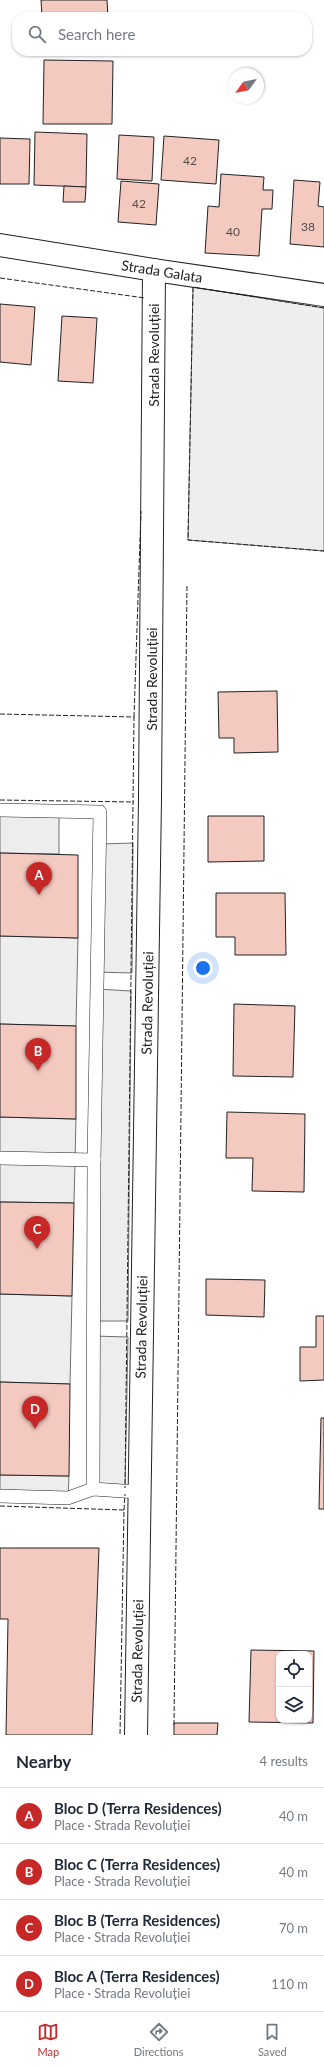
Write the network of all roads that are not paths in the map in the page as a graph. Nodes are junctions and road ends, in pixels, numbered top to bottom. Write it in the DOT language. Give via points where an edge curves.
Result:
graph roads {
  1 [pos="0,245"];
  2 [pos="154,270"];
  3 [pos="324,296"];
  4 [pos="0,810"];
  5 [pos="0,1158"];
  6 [pos="94,1160"];
  7 [pos="93,1489"];
  8 [pos="138,1492"];
  9 [pos="0,1496"];
  10 [pos="136,1735"];
  1 -- 2 [label="street, Strada Galata"];
  2 -- 3 [label="street, Strada Galata"];
  2 -- 8 [label="street, Strada Revoluției" via="150,806"];
  4 -- 6 [label="lane" via="100,812"];
  5 -- 6 [label="lane"];
  6 -- 7 [label="lane"];
  7 -- 8 [label="lane"];
  7 -- 9 [label="lane" via="68,1498"];
  8 -- 10 [label="street, Strada Revoluției"];
}
